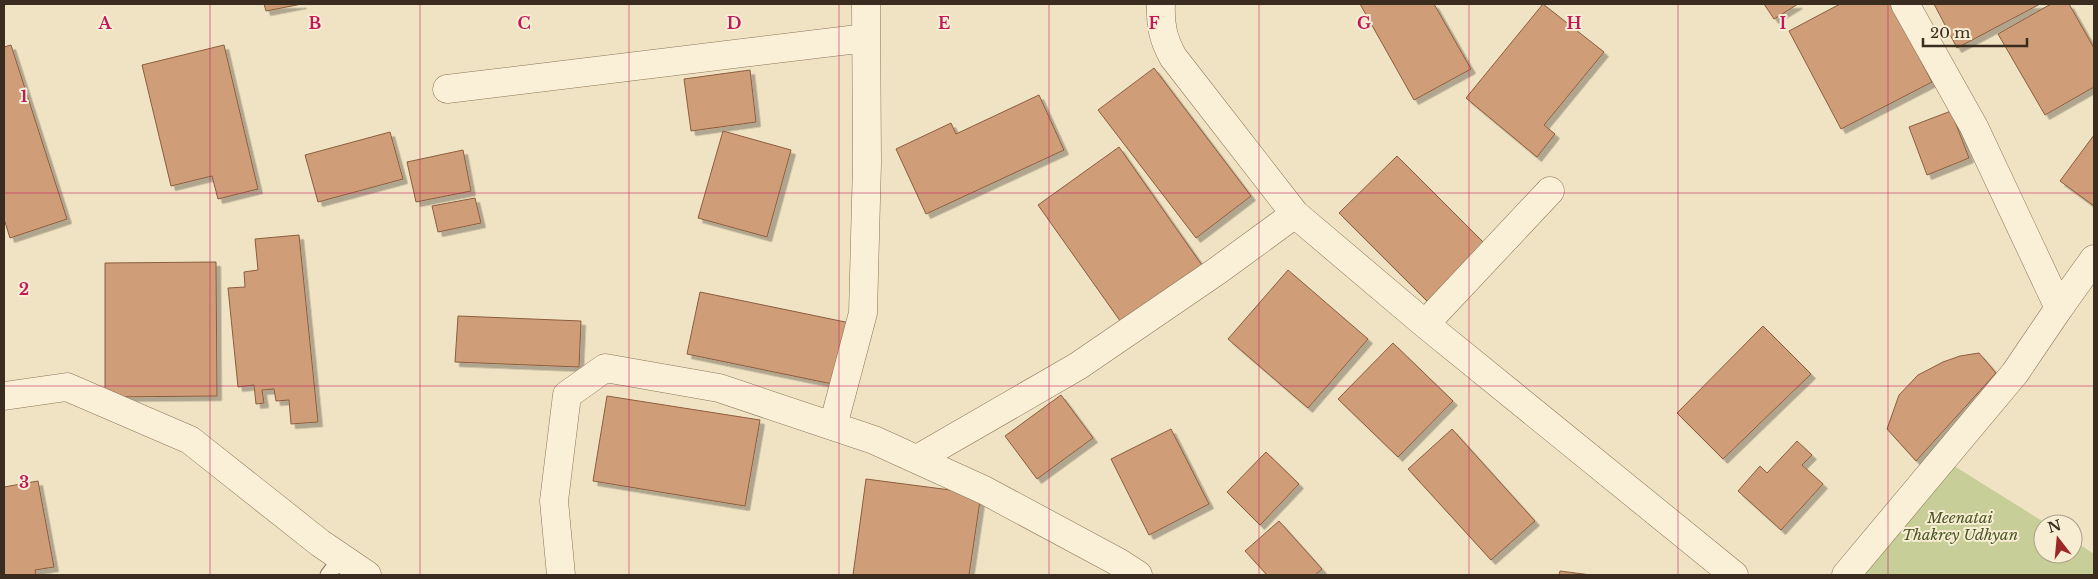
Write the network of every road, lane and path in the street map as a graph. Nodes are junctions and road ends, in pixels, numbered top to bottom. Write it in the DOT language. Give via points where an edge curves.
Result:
graph roads {
  1 [pos="866,4"];
  2 [pos="1161,4"];
  3 [pos="1905,4"];
  4 [pos="866,38"];
  5 [pos="447,89"];
  6 [pos="1550,191"];
  7 [pos="1295,214"];
  8 [pos="2094,259"];
  9 [pos="2058,308"];
  10 [pos="1425,324"];
  11 [pos="5,392"];
  12 [pos="832,426"];
  13 [pos="917,460"];
  14 [pos="335,566"];
  15 [pos="367,575"];
  16 [pos="561,575"];
  17 [pos="1138,575"];
  18 [pos="1734,575"];
  19 [pos="1846,575"];
  1 -- 4 [label="street"];
  2 -- 7 [label="street" via="1164,40 1173,57"];
  3 -- 9 [label="street" via="1974,127"];
  4 -- 5 [label="street"];
  4 -- 12 [label="street" via="863,312"];
  6 -- 10 [label="street"];
  7 -- 10 [label="street"];
  7 -- 13 [label="street" via="1078,366"];
  8 -- 9 [label="street"];
  9 -- 19 [label="street" via="2015,374"];
  10 -- 18 [label="street"];
  11 -- 14 [label="street" via="67,387 190,440 320,543"];
  12 -- 13 [label="street" via="874,440"];
  12 -- 16 [label="street" via="719,388 605,368 566,394 554,501"];
  13 -- 17 [label="street" via="984,490"];
  14 -- 15 [label="street"];
}
